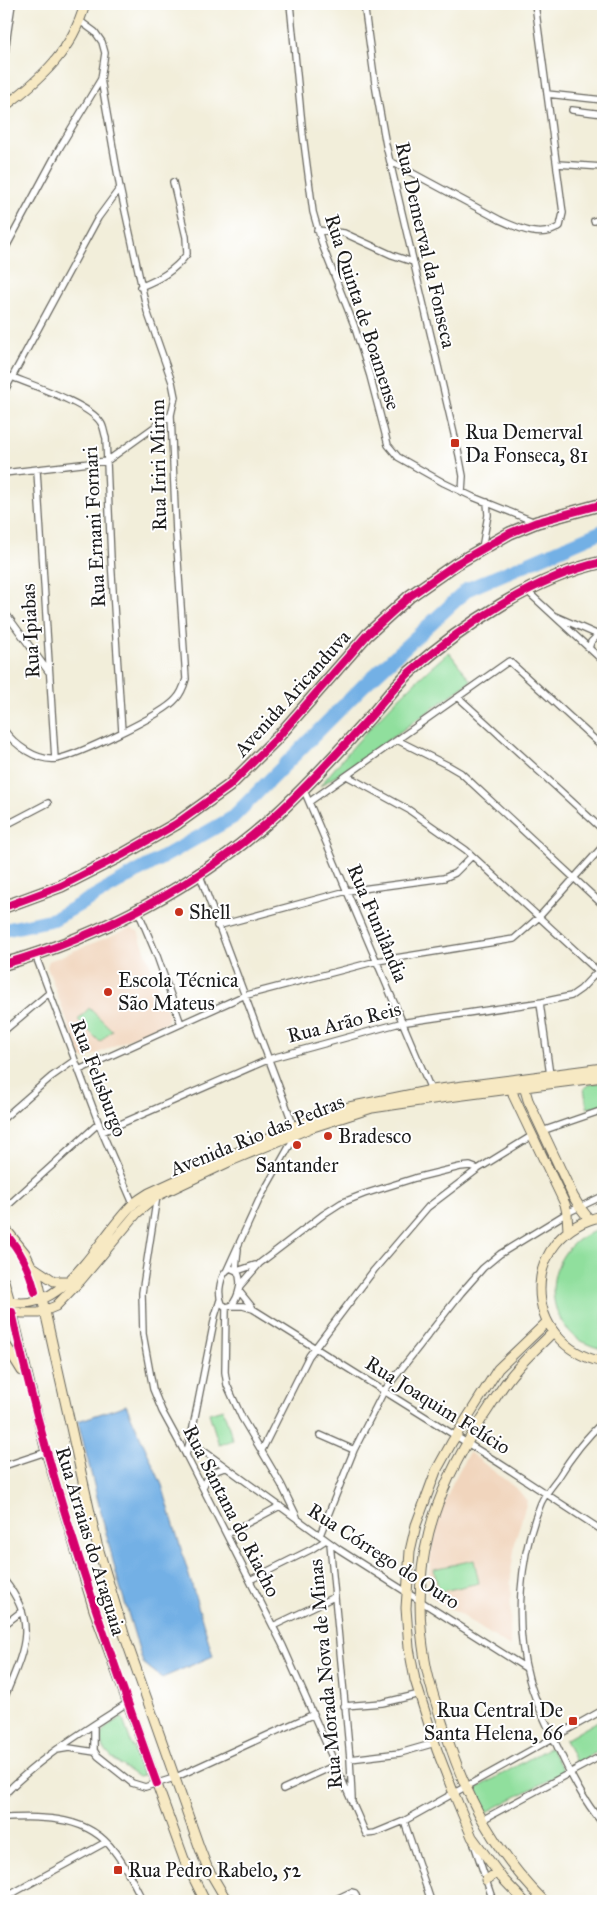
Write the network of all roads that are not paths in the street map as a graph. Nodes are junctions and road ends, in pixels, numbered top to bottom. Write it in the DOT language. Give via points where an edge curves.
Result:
graph roads {
  1 [pos="12,4"];
  2 [pos="85,4"];
  3 [pos="290,4"];
  4 [pos="364,4"];
  5 [pos="535,4"];
  6 [pos="80,21"];
  7 [pos="101,79"];
  8 [pos="547,94"];
  9 [pos="603,100"];
  10 [pos="12,101"];
  11 [pos="4,107"];
  12 [pos="572,110"];
  13 [pos="603,114"];
  14 [pos="390,161"];
  15 [pos="557,164"];
  16 [pos="603,167"];
  17 [pos="173,182"];
  18 [pos="120,188"];
  19 [pos="603,219"];
  20 [pos="594,221"];
  21 [pos="317,230"];
  22 [pos="4,251"];
  23 [pos="413,262"];
  24 [pos="140,287"];
  25 [pos="12,377"];
  26 [pos="4,392"];
  27 [pos="171,415"];
  28 [pos="107,461"];
  29 [pos="37,470"];
  30 [pos="4,474"];
  31 [pos="462,492"];
  32 [pos="487,502"];
  33 [pos="603,504"];
  34 [pos="537,522"];
  35 [pos="482,548"];
  36 [pos="603,562"];
  37 [pos="526,590"];
  38 [pos="4,611"];
  39 [pos="551,614"];
  40 [pos="601,636"];
  41 [pos="589,648"];
  42 [pos="603,661"];
  43 [pos="48,671"];
  44 [pos="458,698"];
  45 [pos="4,730"];
  46 [pos="122,732"];
  47 [pos="397,740"];
  48 [pos="603,746"];
  49 [pos="55,759"];
  50 [pos="348,776"];
  51 [pos="303,788"];
  52 [pos="310,802"];
  53 [pos="48,803"];
  54 [pos="4,826"];
  55 [pos="603,830"];
  56 [pos="603,846"];
  57 [pos="472,856"];
  58 [pos="199,873"];
  59 [pos="574,878"];
  60 [pos="347,892"];
  61 [pos="603,904"];
  62 [pos="4,907"];
  63 [pos="138,911"];
  64 [pos="539,917"];
  65 [pos="217,926"];
  66 [pos="34,954"];
  67 [pos="376,961"];
  68 [pos="4,964"];
  69 [pos="598,971"];
  70 [pos="603,976"];
  71 [pos="49,993"];
  72 [pos="243,996"];
  73 [pos="540,1003"];
  74 [pos="402,1023"];
  75 [pos="181,1024"];
  76 [pos="4,1031"];
  77 [pos="268,1059"];
  78 [pos="75,1060"];
  79 [pos="603,1068"];
  80 [pos="79,1070"];
  81 [pos="550,1075"];
  82 [pos="603,1078"];
  83 [pos="523,1083"];
  84 [pos="510,1085"];
  85 [pos="433,1094"];
  86 [pos="603,1110"];
  87 [pos="4,1118"];
  88 [pos="98,1123"];
  89 [pos="293,1131"];
  90 [pos="542,1131"];
  91 [pos="102,1132"];
  92 [pos="533,1136"];
  93 [pos="478,1169"];
  94 [pos="157,1193"];
  95 [pos="603,1196"];
  96 [pos="579,1206"];
  97 [pos="4,1209"];
  98 [pos="135,1209"];
  99 [pos="567,1213"];
  100 [pos="603,1216"];
  101 [pos="589,1219"];
  102 [pos="4,1227"];
  103 [pos="568,1231"];
  104 [pos="239,1245"];
  105 [pos="260,1263"];
  106 [pos="32,1267"];
  107 [pos="227,1270"];
  108 [pos="237,1270"];
  109 [pos="4,1281"];
  110 [pos="68,1281"];
  111 [pos="239,1288"];
  112 [pos="43,1299"];
  113 [pos="220,1300"];
  114 [pos="7,1301"];
  115 [pos="229,1306"];
  116 [pos="253,1309"];
  117 [pos="8,1311"];
  118 [pos="46,1311"];
  119 [pos="547,1322"];
  120 [pos="553,1332"];
  121 [pos="4,1342"];
  122 [pos="315,1347"];
  123 [pos="603,1362"];
  124 [pos="28,1384"];
  125 [pos="384,1391"];
  126 [pos="603,1422"];
  127 [pos="320,1435"];
  128 [pos="456,1436"];
  129 [pos="190,1441"];
  130 [pos="466,1443"];
  131 [pos="262,1450"];
  132 [pos="354,1450"];
  133 [pos="46,1452"];
  134 [pos="186,1455"];
  135 [pos="4,1466"];
  136 [pos="226,1468"];
  137 [pos="203,1487"];
  138 [pos="546,1494"];
  139 [pos="280,1506"];
  140 [pos="298,1519"];
  141 [pos="603,1532"];
  142 [pos="227,1534"];
  143 [pos="325,1539"];
  144 [pos="4,1580"];
  145 [pos="250,1580"];
  146 [pos="407,1592"];
  147 [pos="334,1597"];
  148 [pos="420,1600"];
  149 [pos="22,1611"];
  150 [pos="4,1625"];
  151 [pos="273,1626"];
  152 [pos="526,1668"];
  153 [pos="420,1694"];
  154 [pos="4,1699"];
  155 [pos="128,1703"];
  156 [pos="344,1706"];
  157 [pos="603,1710"];
  158 [pos="314,1714"];
  159 [pos="94,1725"];
  160 [pos="553,1739"];
  161 [pos="435,1743"];
  162 [pos="55,1751"];
  163 [pos="95,1752"];
  164 [pos="603,1755"];
  165 [pos="350,1759"];
  166 [pos="336,1765"];
  167 [pos="569,1773"];
  168 [pos="174,1778"];
  169 [pos="157,1784"];
  170 [pos="465,1787"];
  171 [pos="283,1790"];
  172 [pos="454,1794"];
  173 [pos="4,1795"];
  174 [pos="352,1803"];
  175 [pos="4,1818"];
  176 [pos="482,1820"];
  177 [pos="404,1821"];
  178 [pos="603,1824"];
  179 [pos="472,1837"];
  180 [pos="106,1842"];
  181 [pos="498,1872"];
  182 [pos="486,1880"];
  183 [pos="4,1898"];
  184 [pos="140,1900"];
  185 [pos="205,1901"];
  186 [pos="227,1901"];
  187 [pos="332,1901"];
  188 [pos="358,1901"];
  189 [pos="431,1901"];
  190 [pos="493,1901"];
  191 [pos="524,1901"];
  192 [pos="544,1901"];
  1 -- 10 [label="street" via="5,77 6,90"];
  2 -- 6 [label="main road"];
  3 -- 21 [label="street, Rua Quinta de Boamense" via="303,135"];
  4 -- 14 [label="street, Rua Demerval da Fonseca"];
  5 -- 8 [label="street"];
  6 -- 7 [label="street, Rua Iriri Mirim" via="102,42 105,52"];
  6 -- 10 [label="main road" via="71,40 50,68"];
  7 -- 18 [label="street, Rua Iriri Mirim"];
  7 -- 22 [label="street"];
  8 -- 9 [label="street"];
  8 -- 15 [label="street"];
  10 -- 11 [label="main road"];
  12 -- 13 [label="street"];
  14 -- 15 [label="street" via="500,220 536,233 554,231 560,226 563,213"];
  14 -- 23 [label="street, Rua Demerval da Fonseca"];
  15 -- 16 [label="street"];
  17 -- 24 [label="street" via="187,254 168,274"];
  18 -- 24 [label="street, Rua Iriri Mirim"];
  18 -- 25 [label="street" via="98,218"];
  19 -- 20 [label="street"];
  21 -- 23 [label="street" via="344,233"];
  21 -- 31 [label="street, Rua Quinta de Boamense" via="354,324 388,445 398,457"];
  23 -- 31 [label="street, Rua Demerval da Fonseca" via="459,455"];
  24 -- 27 [label="street, Rua Iriri Mirim" via="172,382 175,397"];
  25 -- 26 [label="street"];
  25 -- 28 [label="street, Rua Ernani Fornari" via="65,399 97,418 106,438"];
  27 -- 28 [label="street"];
  27 -- 46 [label="street, Rua Iriri Mirim" via="186,679 176,699 168,706"];
  28 -- 29 [label="street"];
  28 -- 46 [label="street, Rua Ernani Fornari"];
  29 -- 30 [label="street"];
  29 -- 43 [label="street, Rua Ipiabas"];
  31 -- 32 [label="street"];
  32 -- 34 [label="street"];
  32 -- 35 [label="street"];
  33 -- 34 [label="highway, Avenida Aricanduva"];
  34 -- 35 [label="highway, Avenida Aricanduva"];
  35 -- 62 [label="highway, Avenida Aricanduva" via="410,596 367,635 277,738 229,786 176,824 122,855 61,886"];
  36 -- 37 [label="highway"];
  37 -- 39 [label="street"];
  37 -- 51 [label="highway" via="470,624 410,672"];
  38 -- 43 [label="street"];
  39 -- 40 [label="street"];
  39 -- 41 [label="street"];
  40 -- 41 [label="street" via="591,642"];
  41 -- 42 [label="street"];
  43 -- 49 [label="street, Rua Ipiabas"];
  44 -- 47 [label="street"];
  44 -- 48 [label="street" via="509,661"];
  44 -- 55 [label="street"];
  45 -- 49 [label="street" via="22,748"];
  46 -- 49 [label="street, Rua Iriri Mirim"];
  47 -- 50 [label="street"];
  47 -- 59 [label="street" via="461,774"];
  50 -- 52 [label="street"];
  50 -- 57 [label="street" via="409,810"];
  51 -- 52 [label="street, Rua Funilândia"];
  51 -- 58 [label="highway" via="276,815"];
  52 -- 60 [label="street, Rua Funilândia"];
  53 -- 54 [label="street"];
  56 -- 59 [label="street"];
  57 -- 60 [label="street" via="455,873 444,878"];
  57 -- 64 [label="street"];
  58 -- 63 [label="highway"];
  58 -- 65 [label="street"];
  59 -- 61 [label="street"];
  59 -- 64 [label="street"];
  60 -- 65 [label="street"];
  60 -- 67 [label="street, Rua Funilândia"];
  63 -- 66 [label="highway"];
  63 -- 75 [label="street"];
  64 -- 67 [label="street" via="509,941"];
  64 -- 69 [label="street"];
  65 -- 72 [label="street"];
  66 -- 68 [label="highway"];
  66 -- 71 [label="street, Rua Felisburgo"];
  67 -- 72 [label="street"];
  67 -- 74 [label="street, Rua Funilândia"];
  69 -- 70 [label="street"];
  69 -- 73 [label="street, Rua Arão Reis" via="575,994"];
  71 -- 76 [label="street"];
  71 -- 78 [label="street, Rua Felisburgo"];
  72 -- 75 [label="street"];
  72 -- 77 [label="street"];
  73 -- 74 [label="street, Rua Arão Reis"];
  73 -- 81 [label="street"];
  74 -- 77 [label="street, Rua Arão Reis"];
  74 -- 85 [label="street, Rua Funilândia"];
  75 -- 80 [label="street"];
  77 -- 89 [label="street"];
  77 -- 91 [label="street, Rua Arão Reis"];
  78 -- 80 [label="street, Rua Felisburgo"];
  78 -- 87 [label="street" via="56,1072"];
  79 -- 81 [label="main road, Avenida Rio das Pedras"];
  80 -- 88 [label="street, Rua Felisburgo"];
  81 -- 83 [label="main road, Avenida Rio das Pedras"];
  82 -- 83 [label="main road, Avenida Rio das Pedras"];
  83 -- 84 [label="main road, Avenida Rio das Pedras"];
  83 -- 90 [label="main road"];
  84 -- 85 [label="main road, Avenida Rio das Pedras"];
  84 -- 92 [label="main road"];
  85 -- 89 [label="main road, Avenida Rio das Pedras" via="349,1107"];
  86 -- 90 [label="street"];
  88 -- 91 [label="street, Rua Felisburgo"];
  88 -- 97 [label="street"];
  89 -- 94 [label="main road, Avenida Rio das Pedras"];
  89 -- 104 [label="street" via="290,1145 259,1200"];
  90 -- 96 [label="main road"];
  91 -- 98 [label="street, Rua Felisburgo"];
  92 -- 93 [label="street"];
  92 -- 99 [label="main road"];
  93 -- 105 [label="street" via="460,1167 415,1178 344,1202"];
  93 -- 122 [label="street" via="428,1207"];
  94 -- 98 [label="main road, Avenida Rio das Pedras"];
  94 -- 134 [label="street, Rua Santana do Riacho" via="142,1293 143,1334 153,1389"];
  95 -- 96 [label="street, Rua Morada Nova de Minas"];
  96 -- 99 [label="street, Rua Morada Nova de Minas"];
  96 -- 101 [label="main road"];
  98 -- 110 [label="main road, Avenida Rio das Pedras"];
  98 -- 118 [label="main road, Avenida Rio das Pedras" via="68,1295"];
  99 -- 103 [label="main road"];
  99 -- 125 [label="street, Rua Morada Nova de Minas" via="483,1268"];
  100 -- 101 [label="main road"];
  101 -- 103 [label="main road"];
  102 -- 106 [label="main road, Rua Arraias do Araguaia"];
  103 -- 119 [label="main road" via="551,1250 541,1273 540,1293"];
  104 -- 107 [label="street"];
  104 -- 108 [label="street"];
  105 -- 108 [label="street"];
  105 -- 111 [label="street"];
  106 -- 110 [label="main road" via="54,1281"];
  106 -- 112 [label="main road, Rua Arraias do Araguaia"];
  107 -- 108 [label="street"];
  107 -- 113 [label="street" via="221,1284"];
  108 -- 111 [label="street"];
  109 -- 114 [label="main road, Rua Arraias do Araguaia"];
  110 -- 112 [label="main road, Avenida Rio das Pedras"];
  111 -- 115 [label="street" via="236,1299"];
  111 -- 116 [label="street, Rua Joaquim Felício"];
  112 -- 114 [label="main road, Avenida Rio das Pedras" via="26,1303"];
  112 -- 118 [label="main road, Rua Arraias do Araguaia"];
  113 -- 115 [label="street"];
  113 -- 129 [label="street"];
  114 -- 117 [label="main road, Rua Arraias do Araguaia"];
  115 -- 116 [label="street, Rua Joaquim Felício"];
  115 -- 131 [label="street" via="227,1385"];
  116 -- 122 [label="street, Rua Joaquim Felício"];
  117 -- 118 [label="main road"];
  117 -- 124 [label="main road, Rua Arraias do Araguaia"];
  118 -- 168 [label="main road, Rua Arraias do Araguaia" via="97,1544"];
  119 -- 120 [label="main road"];
  119 -- 128 [label="main road" via="498,1369"];
  120 -- 123 [label="main road" via="576,1353"];
  120 -- 130 [label="main road" via="509,1377"];
  121 -- 124 [label="main road"];
  122 -- 125 [label="street, Rua Joaquim Felício"];
  122 -- 131 [label="street"];
  124 -- 133 [label="main road, Rua Arraias do Araguaia"];
  125 -- 128 [label="street, Rua Joaquim Felício"];
  125 -- 132 [label="street, Rua Morada Nova de Minas"];
  126 -- 138 [label="street" via="585,1440"];
  127 -- 132 [label="street"];
  128 -- 130 [label="street, Rua Joaquim Felício"];
  128 -- 146 [label="main road" via="436,1471 416,1525"];
  129 -- 134 [label="street"];
  129 -- 136 [label="street, Rua Córrego do Ouro"];
  130 -- 138 [label="street, Rua Joaquim Felício"];
  130 -- 148 [label="main road" via="433,1513 423,1555"];
  131 -- 140 [label="street"];
  132 -- 143 [label="street, Rua Morada Nova de Minas"];
  133 -- 135 [label="street"];
  133 -- 155 [label="main road, Rua Arraias do Araguaia" via="94,1610"];
  134 -- 137 [label="street, Rua Santana do Riacho"];
  136 -- 137 [label="street" via="211,1473"];
  136 -- 139 [label="street, Rua Córrego do Ouro"];
  137 -- 142 [label="street, Rua Santana do Riacho"];
  138 -- 141 [label="street, Rua Joaquim Felício"];
  138 -- 152 [label="street" via="529,1543 522,1578 520,1597"];
  139 -- 140 [label="street, Rua Córrego do Ouro"];
  139 -- 142 [label="street"];
  140 -- 143 [label="street, Rua Córrego do Ouro"];
  142 -- 145 [label="street, Rua Santana do Riacho"];
  143 -- 145 [label="street" via="312,1549"];
  143 -- 146 [label="street, Rua Córrego do Ouro"];
  143 -- 147 [label="street, Rua Morada Nova de Minas"];
  144 -- 149 [label="street"];
  145 -- 151 [label="street, Rua Santana do Riacho"];
  146 -- 148 [label="street, Rua Córrego do Ouro"];
  146 -- 153 [label="main road" via="409,1648"];
  147 -- 151 [label="street"];
  147 -- 156 [label="street, Rua Morada Nova de Minas"];
  148 -- 152 [label="street, Rua Córrego do Ouro"];
  148 -- 170 [label="main road" via="427,1671"];
  149 -- 150 [label="street"];
  149 -- 154 [label="street" via="26,1620 26,1636"];
  151 -- 158 [label="street, Rua Santana do Riacho"];
  152 -- 160 [label="street"];
  153 -- 156 [label="street" via="382,1703"];
  153 -- 161 [label="main road"];
  155 -- 159 [label="street"];
  155 -- 169 [label="main road, Rua Arraias do Araguaia"];
  156 -- 165 [label="street, Rua Morada Nova de Minas"];
  157 -- 160 [label="street"];
  158 -- 166 [label="street, Rua Santana do Riacho"];
  158 -- 168 [label="street"];
  159 -- 162 [label="street"];
  159 -- 163 [label="street"];
  160 -- 167 [label="street"];
  160 -- 170 [label="street"];
  161 -- 165 [label="street" via="400,1753"];
  161 -- 172 [label="main road"];
  162 -- 163 [label="street" via="69,1748"];
  162 -- 173 [label="street"];
  163 -- 169 [label="street" via="132,1783 145,1787"];
  164 -- 167 [label="street"];
  165 -- 174 [label="street, Rua Morada Nova de Minas"];
  166 -- 171 [label="street"];
  166 -- 174 [label="street, Rua Santana do Riacho"];
  167 -- 176 [label="street"];
  167 -- 178 [label="street"];
  168 -- 169 [label="street"];
  168 -- 186 [label="main road, Rua Arraias do Araguaia" via="207,1867"];
  169 -- 185 [label="main road, Rua Arraias do Araguaia" via="184,1859"];
  170 -- 172 [label="street"];
  170 -- 176 [label="main road"];
  172 -- 177 [label="street"];
  172 -- 179 [label="main road"];
  174 -- 177 [label="street, Rua Santana do Riacho" via="367,1834"];
  175 -- 180 [label="street" via="71,1821"];
  176 -- 179 [label="main road"];
  176 -- 192 [label="main road" via="511,1865"];
  177 -- 189 [label="street"];
  179 -- 181 [label="main road"];
  179 -- 182 [label="street"];
  180 -- 183 [label="street"];
  180 -- 184 [label="street" via="114,1850"];
  181 -- 182 [label="main road"];
  181 -- 191 [label="main road"];
  182 -- 190 [label="street"];
  187 -- 188 [label="street" via="352,1892"];
}
